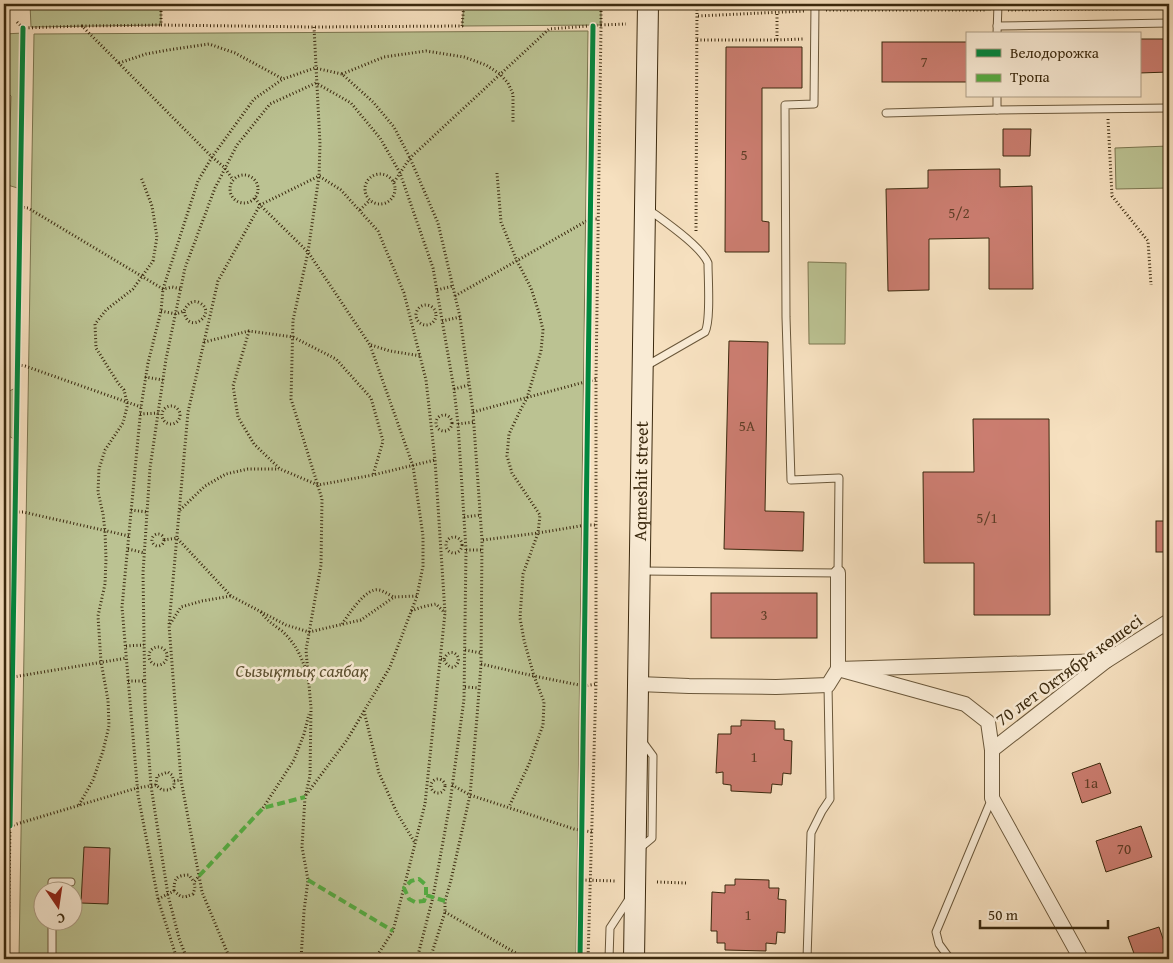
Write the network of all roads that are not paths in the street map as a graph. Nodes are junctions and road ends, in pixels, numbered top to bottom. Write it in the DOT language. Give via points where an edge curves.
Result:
graph roads {
  1 [pos="648,4"];
  2 [pos="815,7"];
  3 [pos="998,7"];
  4 [pos="1169,23"];
  5 [pos="997,30"];
  6 [pos="997,98"];
  7 [pos="1169,108"];
  8 [pos="997,110"];
  9 [pos="886,113"];
  10 [pos="646,207"];
  11 [pos="643,368"];
  12 [pos="640,571"];
  13 [pos="838,573"];
  14 [pos="1169,621"];
  15 [pos="1106,662"];
  16 [pos="838,669"];
  17 [pos="638,684"];
  18 [pos="828,684"];
  19 [pos="992,750"];
  20 [pos="992,798"];
  21 [pos="626,884"];
  22 [pos="52,930"];
  23 [pos="52,959"];
  24 [pos="610,959"];
  25 [pos="634,959"];
  26 [pos="807,959"];
  27 [pos="950,959"];
  28 [pos="1081,959"];
  1 -- 10 [label="main road, Aqmeshit street"];
  2 -- 13 [label="lane" via="814,104 785,105 786,317 792,480 840,478"];
  3 -- 5 [label="lane"];
  4 -- 5 [label="lane"];
  6 -- 8 [label="lane"];
  7 -- 8 [label="lane"];
  8 -- 9 [label="lane"];
  10 -- 11 [label="main road, Aqmeshit street"];
  10 -- 11 [label="lane" via="705,258 708,264 707,328"];
  11 -- 12 [label="main road, Aqmeshit street"];
  12 -- 13 [label="lane"];
  12 -- 17 [label="main road, Aqmeshit street"];
  13 -- 16 [label="street"];
  14 -- 15 [label="street, 70 лет Октября көшесі"];
  15 -- 16 [label="street"];
  15 -- 19 [label="street, 70 лет Октября көшесі"];
  16 -- 18 [label="street"];
  16 -- 19 [label="street, 70 лет Октября көшесі" via="964,704 988,722"];
  17 -- 18 [label="street" via="776,687"];
  17 -- 21 [label="main road, Aqmeshit street" via="636,852"];
  18 -- 26 [label="lane" via="830,799 811,833"];
  19 -- 20 [label="street, 70 лет Октября көшесі"];
  20 -- 27 [label="lane" via="936,932 939,944"];
  20 -- 28 [label="street, 70 лет Октября көшесі"];
  21 -- 24 [label="lane" via="610,928"];
  21 -- 25 [label="main road, Aqmeshit street"];
  22 -- 23 [label="lane"];
}
